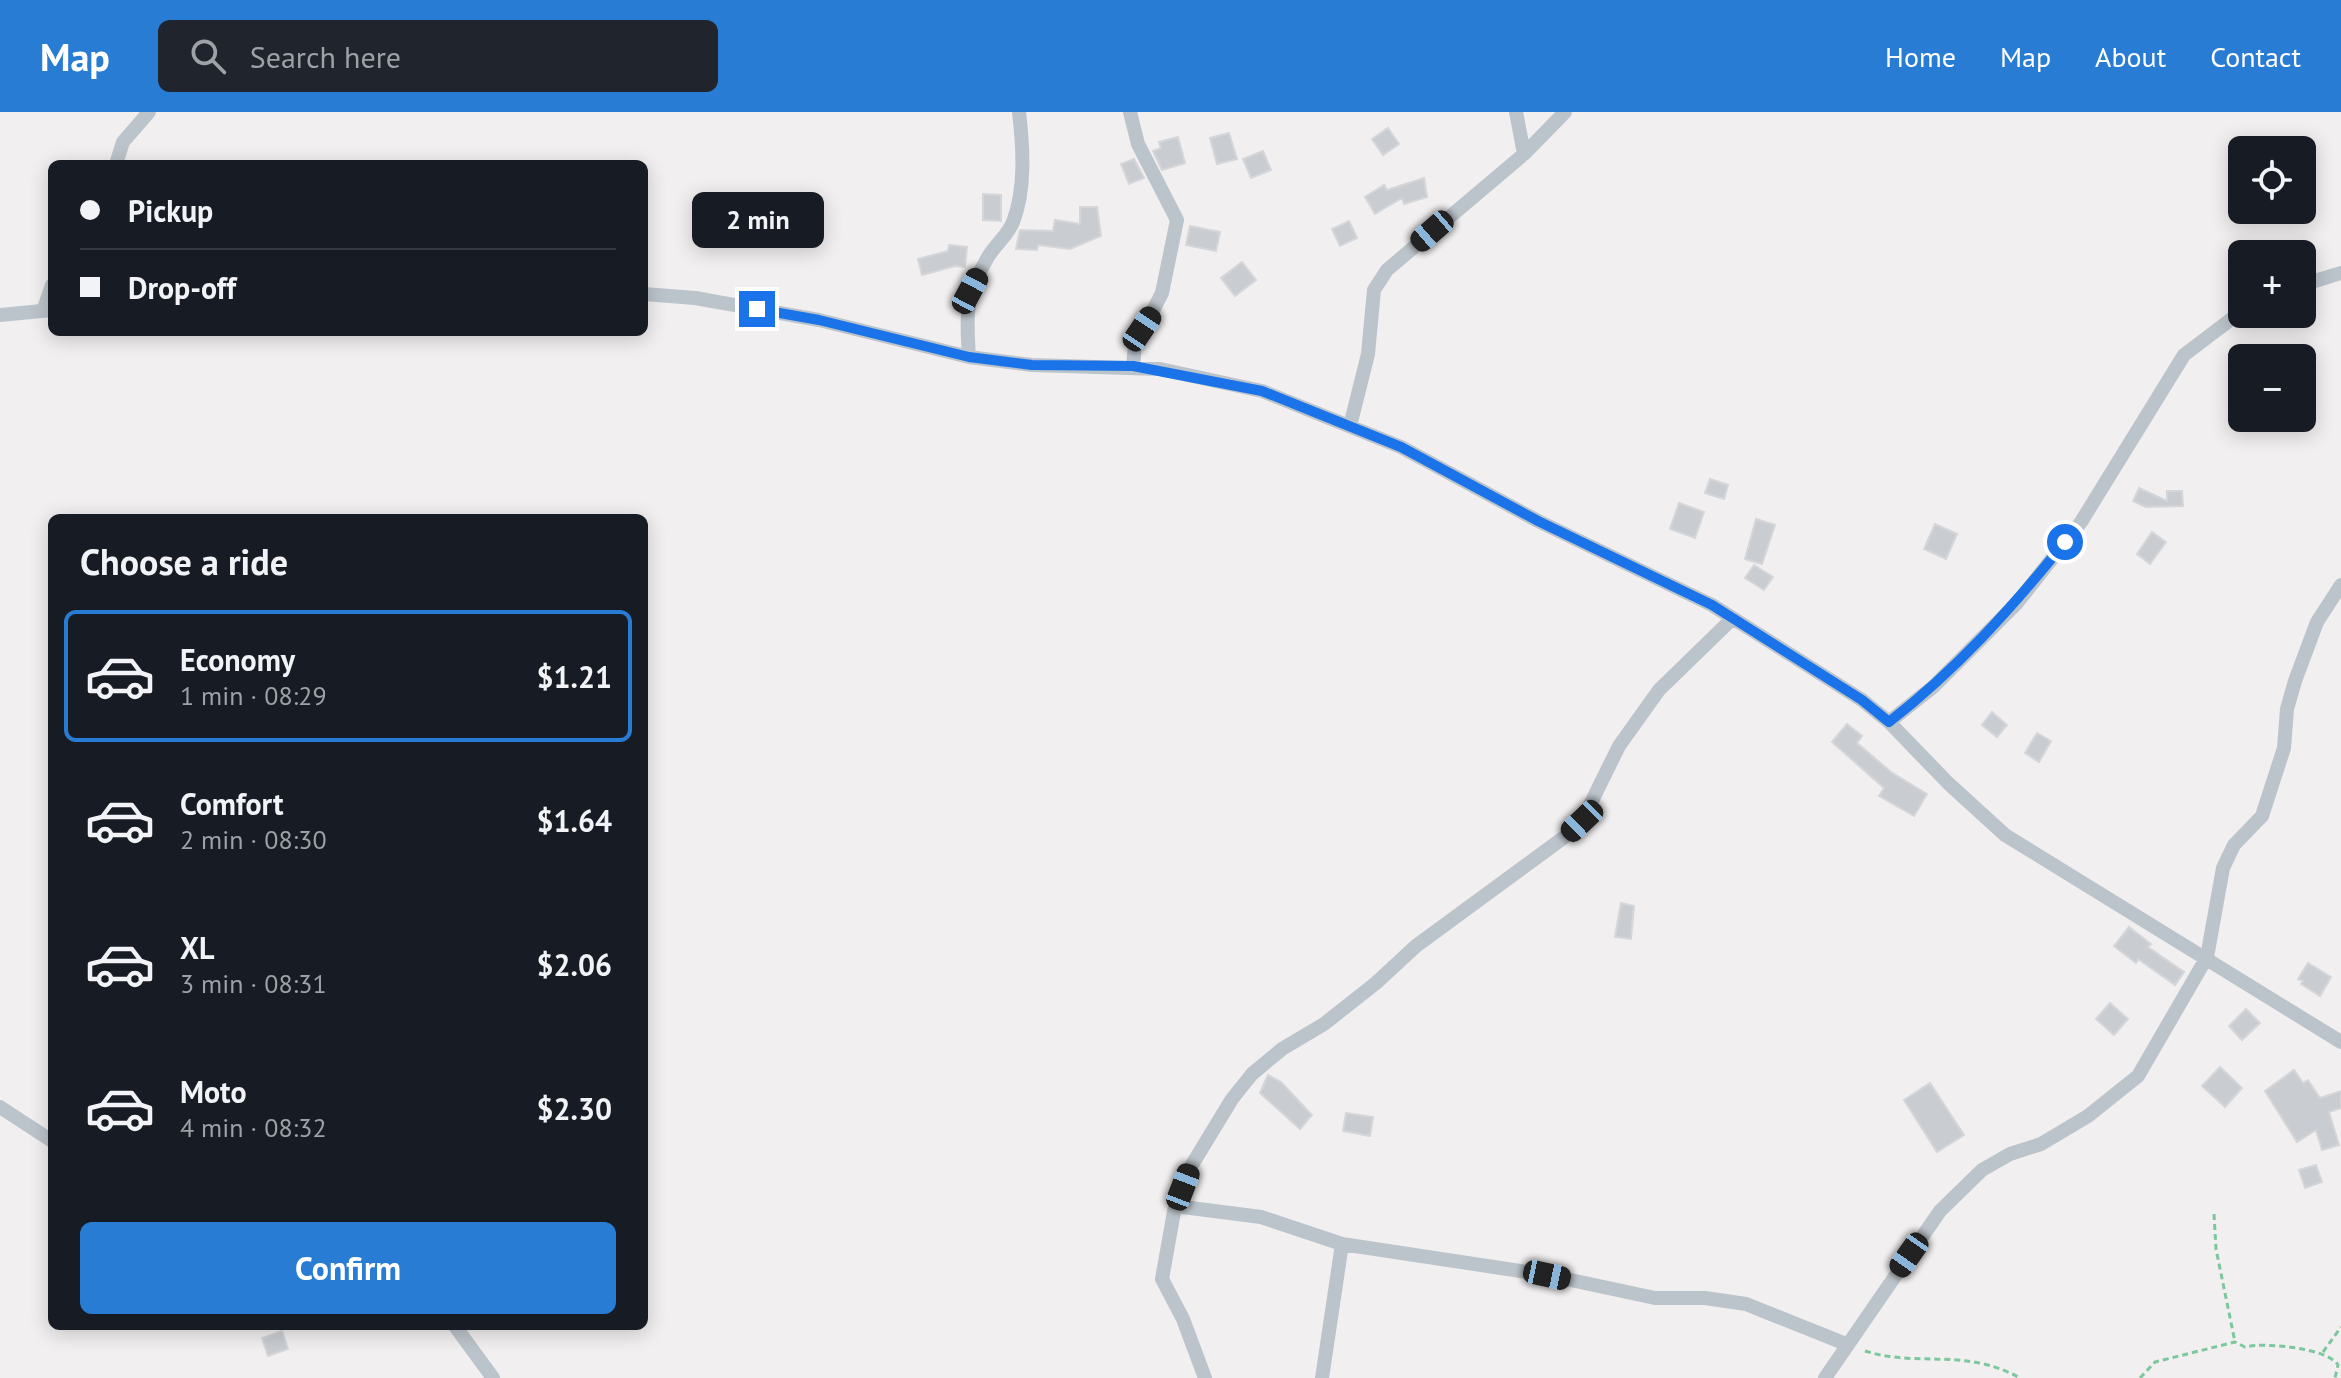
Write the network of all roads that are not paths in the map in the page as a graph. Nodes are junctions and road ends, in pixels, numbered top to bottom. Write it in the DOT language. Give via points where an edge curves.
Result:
graph roads {
  1 [pos="149,112"];
  2 [pos="1019,112"];
  3 [pos="1130,112"];
  4 [pos="1516,112"];
  5 [pos="1565,112"];
  6 [pos="1524,154"];
  7 [pos="117,160"];
  8 [pos="2341,273"];
  9 [pos="2316,281"];
  10 [pos="648,294"];
  11 [pos="48,310"];
  12 [pos="0,315"];
  13 [pos="2228,322"];
  14 [pos="969,357"];
  15 [pos="1133,366"];
  16 [pos="1350,426"];
  17 [pos="2341,585"];
  18 [pos="1732,619"];
  19 [pos="1889,722"];
  20 [pos="2207,957"];
  21 [pos="2341,1042"];
  22 [pos="0,1107"];
  23 [pos="48,1138"];
  24 [pos="1175,1206"];
  25 [pos="1342,1244"];
  26 [pos="458,1330"];
  27 [pos="1846,1344"];
  28 [pos="493,1378"];
  29 [pos="1205,1378"];
  30 [pos="1322,1378"];
  31 [pos="1825,1378"];
  1 -- 7 [label="street" via="123,142"];
  2 -- 14 [label="street" via="1019,203 1012,225 970,291"];
  3 -- 15 [label="street" via="1138,144 1177,220 1162,293 1135,345"];
  4 -- 6 [label="street"];
  5 -- 6 [label="street"];
  6 -- 16 [label="street" via="1387,270 1374,290 1368,354"];
  8 -- 9 [label="street"];
  10 -- 14 [label="street" via="819,320"];
  11 -- 12 [label="street"];
  13 -- 19 [label="street" via="2184,355 2081,522 2017,603 1933,687"];
  14 -- 15 [label="street" via="1032,365"];
  15 -- 16 [label="street" via="1262,391"];
  16 -- 18 [label="street" via="1401,447"];
  17 -- 20 [label="street" via="2317,622 2295,681 2281,762 2262,816 2234,845 2223,868"];
  18 -- 19 [label="street"];
  18 -- 24 [label="street" via="1659,690 1619,746 1582,821 1570,833 1252,1074 1190,1168"];
  19 -- 20 [label="street" via="2005,835"];
  20 -- 21 [label="street"];
  20 -- 27 [label="street" via="2138,1076 2088,1116 1982,1170 1940,1211"];
  22 -- 23 [label="street"];
  24 -- 25 [label="street" via="1261,1217"];
  24 -- 29 [label="street" via="1162,1279"];
  25 -- 27 [label="street" via="1547,1275 1655,1298 1746,1304"];
  25 -- 30 [label="street"];
  26 -- 28 [label="street"];
  27 -- 31 [label="street"];
}
